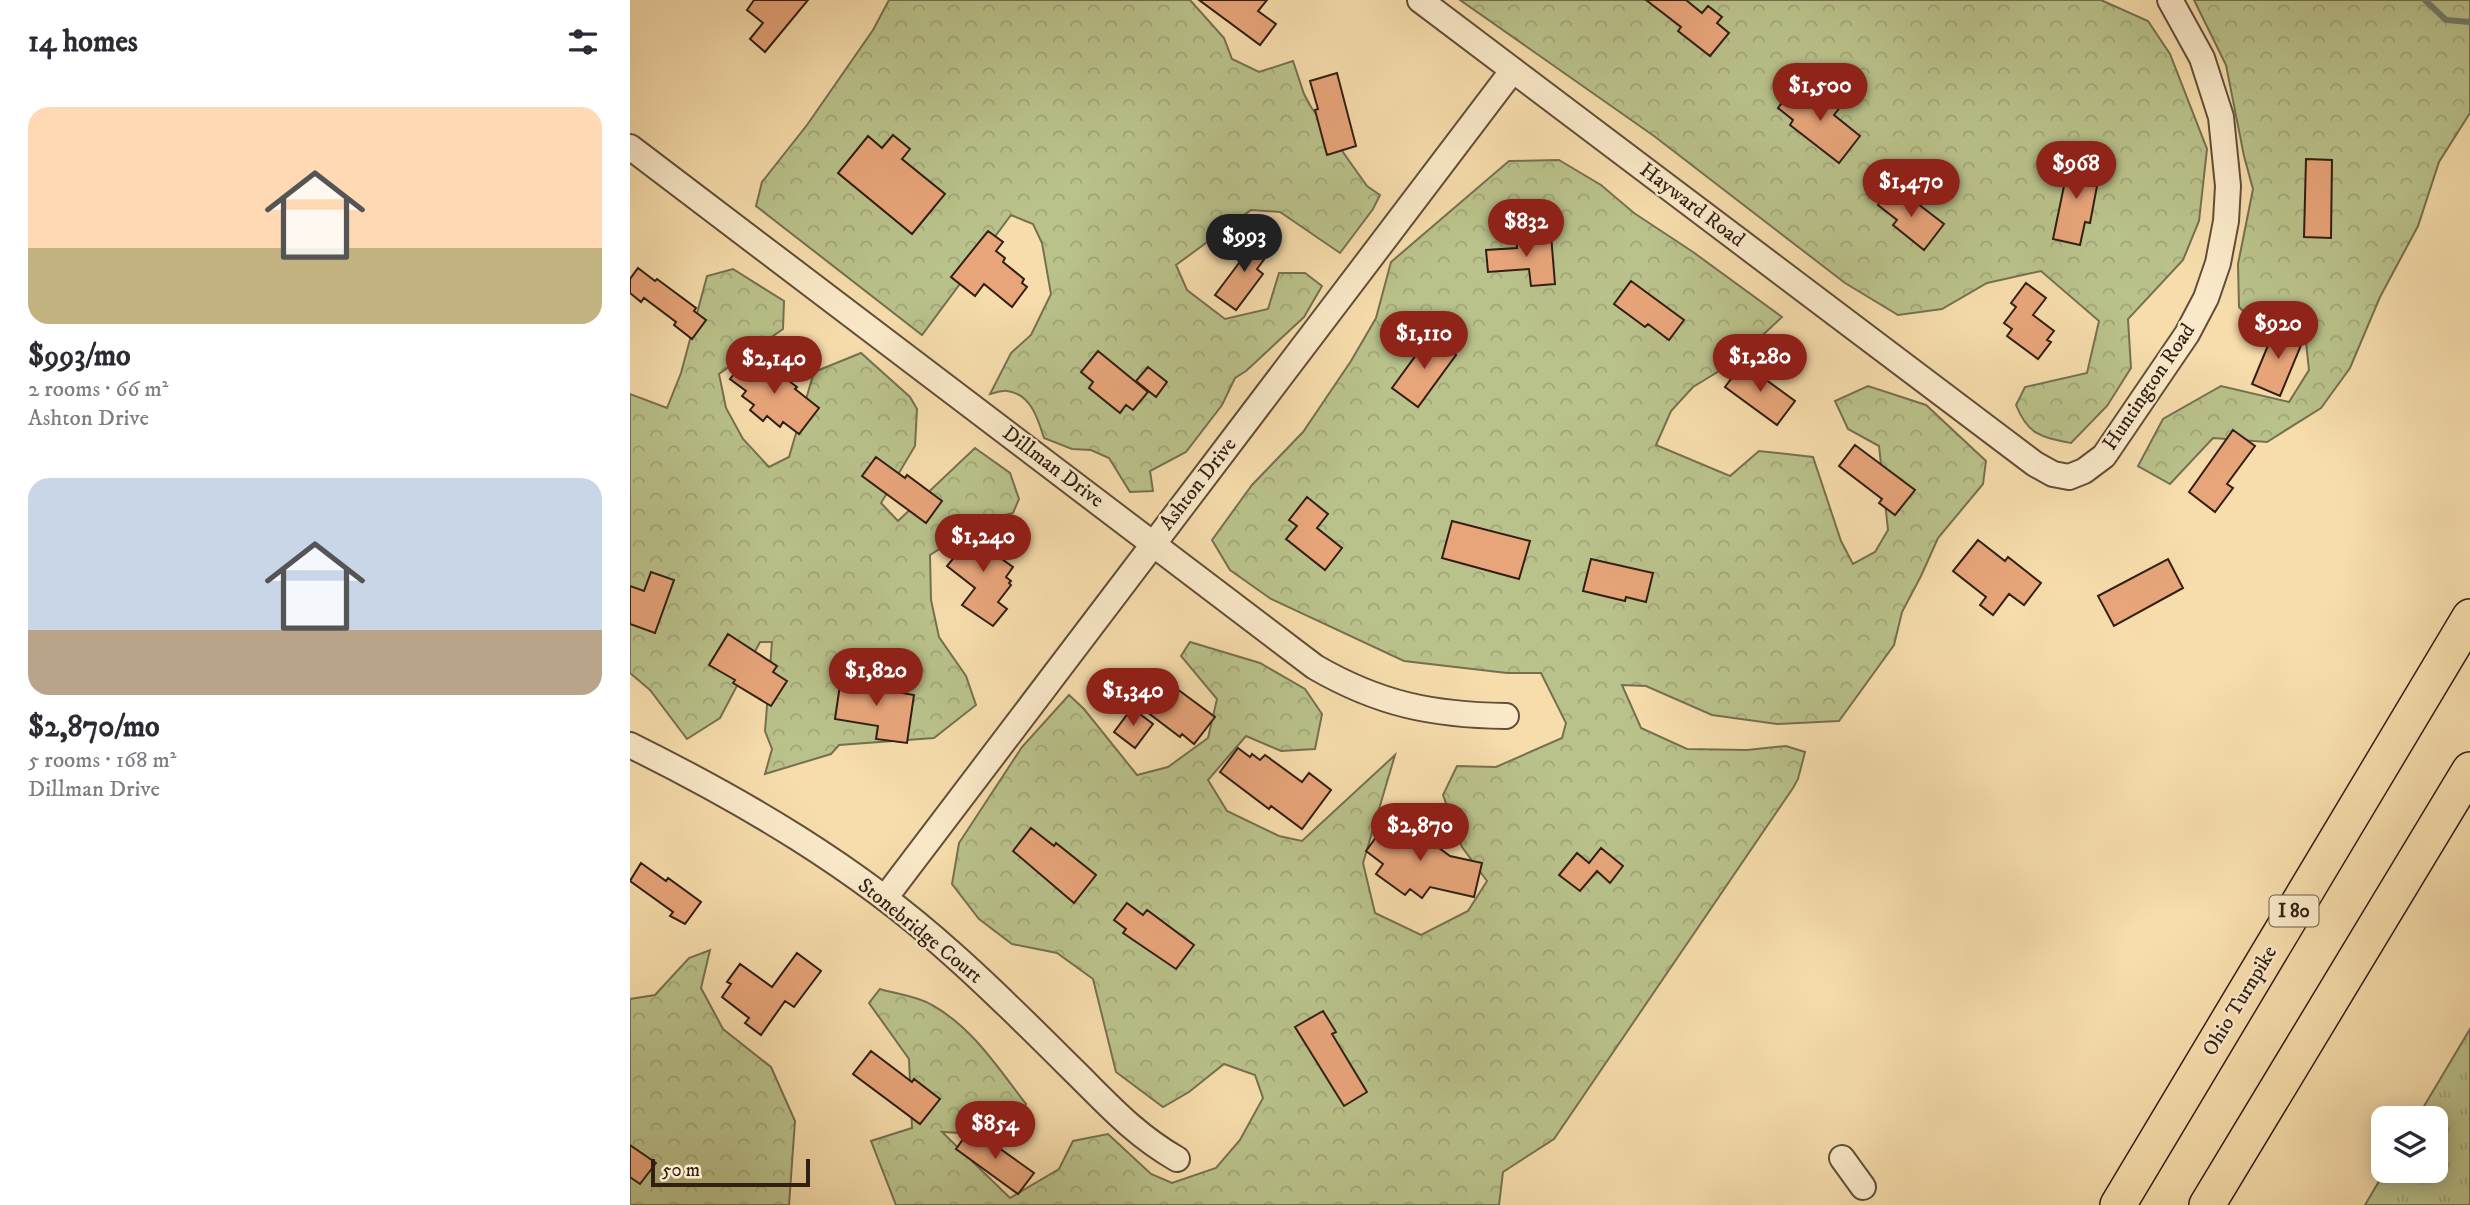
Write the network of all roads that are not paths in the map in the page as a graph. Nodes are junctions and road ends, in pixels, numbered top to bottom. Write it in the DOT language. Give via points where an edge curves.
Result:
graph roads {
  1 [pos="1420,0"];
  2 [pos="2170,0"];
  3 [pos="1513,70"];
  4 [pos="630,148"];
  5 [pos="1964,410"];
  6 [pos="1153,543"];
  7 [pos="2470,617"];
  8 [pos="1506,716"];
  9 [pos="630,744"];
  10 [pos="2470,770"];
  11 [pos="885,898"];
  12 [pos="1842,1158"];
  13 [pos="1177,1159"];
  14 [pos="1863,1187"];
  15 [pos="2118,1205"];
  16 [pos="2207,1205"];
  1 -- 3 [label="street, Hayward Road"];
  2 -- 5 [label="street, Huntington Road" via="2202,58 2221,117 2228,186 2226,220 2206,298 2157,381 2104,456 2084,471 2070,477 2053,474"];
  3 -- 5 [label="street, Hayward Road"];
  3 -- 6 [label="street, Ashton Drive"];
  4 -- 6 [label="street, Dillman Drive"];
  6 -- 8 [label="street, Dillman Drive" via="1315,667 1346,685 1402,706"];
  6 -- 11 [label="street, Ashton Drive"];
  7 -- 15 [label="highway, Ohio Turnpike / I 80"];
  9 -- 11 [label="street, Stonebridge Court" via="728,796"];
  10 -- 16 [label="highway"];
  11 -- 13 [label="street, Stonebridge Court" via="1011,1008 1123,1122"];
  12 -- 14 [label="street"];
}
